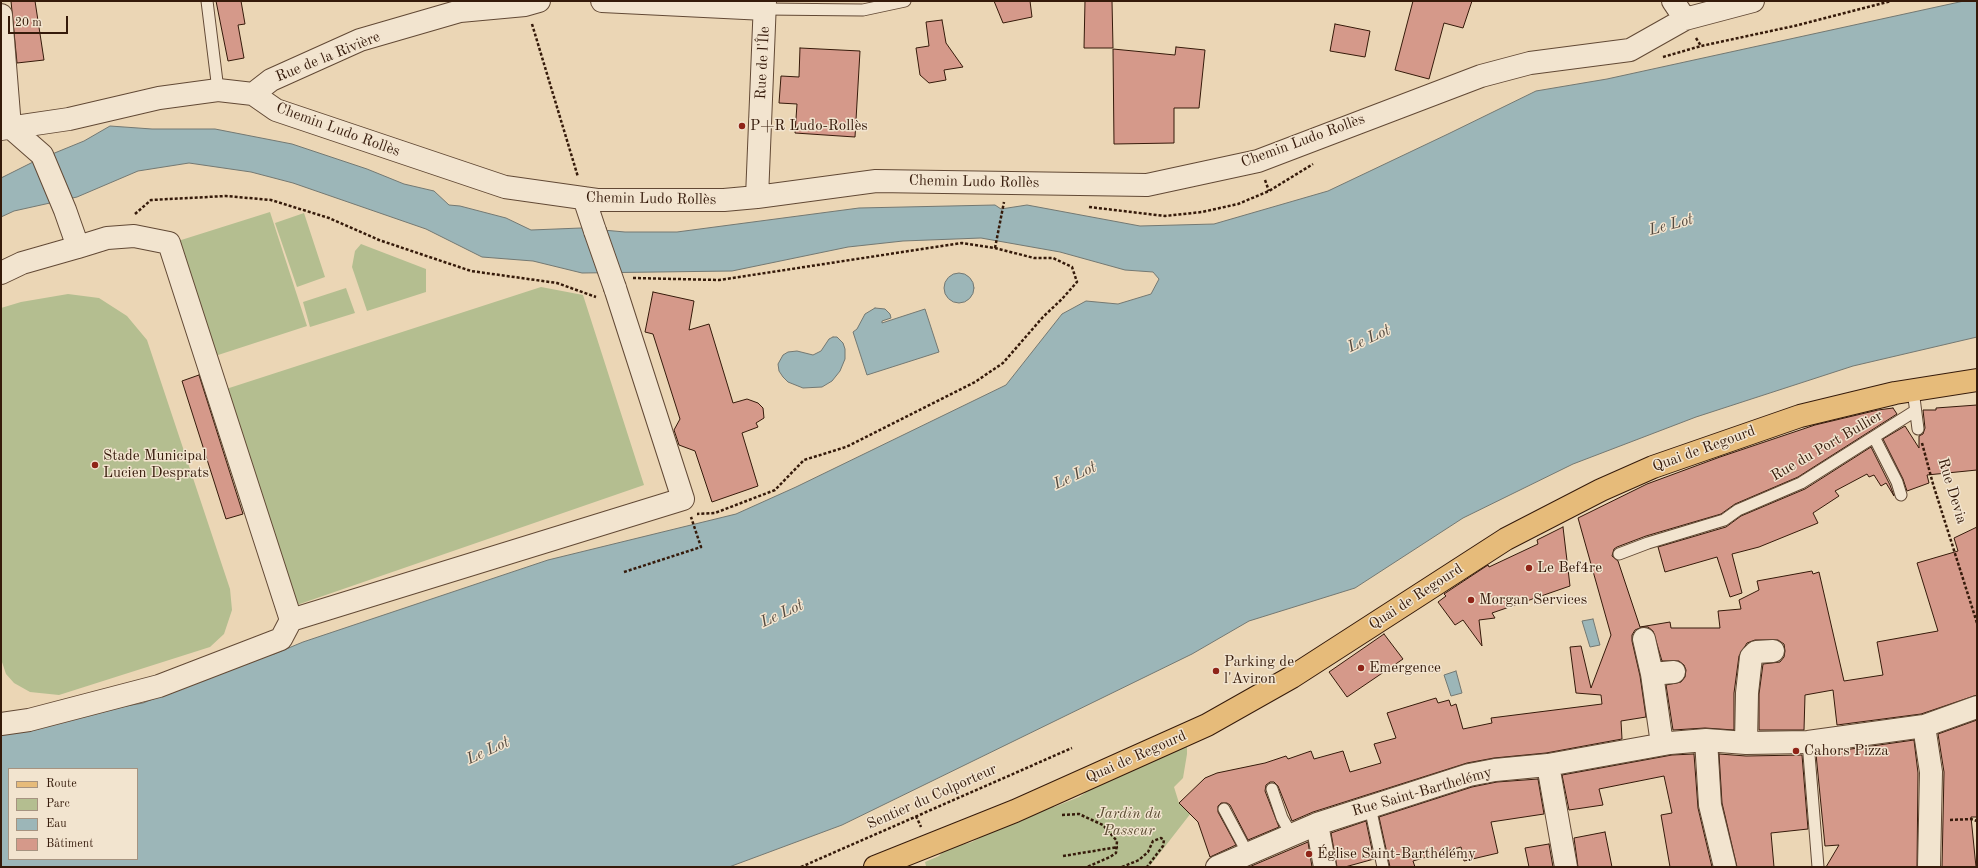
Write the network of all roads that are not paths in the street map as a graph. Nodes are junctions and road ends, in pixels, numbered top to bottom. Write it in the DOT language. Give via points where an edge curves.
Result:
graph roads {
  1 [pos="207,1"];
  2 [pos="602,1"];
  3 [pos="905,1"];
  4 [pos="1673,1"];
  5 [pos="1753,1"];
  6 [pos="532,3"];
  7 [pos="765,5"];
  8 [pos="1,15"];
  9 [pos="1685,19"];
  10 [pos="218,90"];
  11 [pos="253,94"];
  12 [pos="6,128"];
  13 [pos="757,197"];
  14 [pos="586,207"];
  15 [pos="78,247"];
  16 [pos="1,273"];
  17 [pos="1977,380"];
  18 [pos="1913,390"];
  19 [pos="1915,412"];
  20 [pos="1918,429"];
  21 [pos="1874,437"];
  22 [pos="1901,495"];
  23 [pos="1619,554"];
  24 [pos="291,620"];
  25 [pos="1644,639"];
  26 [pos="1774,651"];
  27 [pos="1674,672"];
  28 [pos="1652,674"];
  29 [pos="1977,707"];
  30 [pos="1,724"];
  31 [pos="1924,726"];
  32 [pos="1706,740"];
  33 [pos="1808,742"];
  34 [pos="1746,743"];
  35 [pos="1662,744"];
  36 [pos="1548,764"];
  37 [pos="1272,789"];
  38 [pos="1370,807"];
  39 [pos="1224,809"];
  40 [pos="1317,824"];
  41 [pos="1291,834"];
  42 [pos="1248,854"];
  43 [pos="875,867"];
  44 [pos="1217,867"];
  45 [pos="1325,867"];
  46 [pos="1383,867"];
  47 [pos="1566,867"];
  48 [pos="1725,867"];
  49 [pos="1818,867"];
  50 [pos="1929,867"];
  1 -- 10 [label="lane"];
  2 -- 7 [label="street"];
  3 -- 7 [label="lane" via="863,10"];
  4 -- 9 [label="street"];
  5 -- 9 [label="street, Chemin Ludo Rollès"];
  6 -- 11 [label="street, Rue de la Rivière" via="460,11 360,40 271,80"];
  7 -- 13 [label="street, Rue de l'Île"];
  8 -- 12 [label="street"];
  9 -- 13 [label="street, Chemin Ludo Rollès" via="1630,50 1530,62 1481,76 1258,161 1146,185 876,181"];
  10 -- 11 [label="street"];
  10 -- 12 [label="street" via="159,98 69,119"];
  11 -- 14 [label="street, Chemin Ludo Rollès" via="276,110 505,187"];
  12 -- 15 [label="street" via="42,155"];
  13 -- 14 [label="street, Chemin Ludo Rollès" via="724,200 597,200"];
  14 -- 24 [label="street, bridge" via="683,499"];
  15 -- 16 [label="street" via="22,263"];
  15 -- 24 [label="street" via="107,238 134,236 169,243"];
  17 -- 18 [label="main road, Quai de Regourd"];
  18 -- 19 [label="lane"];
  18 -- 43 [label="main road, Quai de Regourd" via="1830,408 1769,426 1653,467 1600,490 1506,540 1292,677 1207,725 1015,811"];
  19 -- 20 [label="lane"];
  19 -- 21 [label="lane, Rue du Port Bullier"];
  21 -- 22 [label="lane"];
  21 -- 23 [label="lane, Rue du Port Bullier" via="1801,483 1738,510 1724,520"];
  24 -- 30 [label="street" via="281,639 158,686 29,720"];
  25 -- 28 [label="street"];
  26 -- 34 [label="street" via="1756,652 1751,657"];
  27 -- 28 [label="street"];
  28 -- 35 [label="street"];
  29 -- 31 [label="street, Rue Saint-Barthelémy"];
  31 -- 33 [label="street, Rue Saint-Barthelémy"];
  31 -- 50 [label="street" via="1931,772"];
  32 -- 34 [label="street, Rue Saint-Barthelémy"];
  32 -- 35 [label="street, Rue Saint-Barthelémy"];
  32 -- 48 [label="street" via="1710,805"];
  33 -- 34 [label="street, Rue Saint-Barthelémy"];
  33 -- 49 [label="lane"];
  35 -- 36 [label="street, Rue Saint-Barthelémy"];
  36 -- 38 [label="street, Rue Saint-Barthelémy" via="1469,775"];
  36 -- 47 [label="street"];
  37 -- 41 [label="lane" via="1282,818"];
  38 -- 40 [label="street, Rue Saint-Barthelémy"];
  38 -- 46 [label="lane"];
  39 -- 42 [label="lane"];
  40 -- 41 [label="street, Rue Saint-Barthelémy"];
  40 -- 45 [label="street"];
  41 -- 42 [label="street, Rue Saint-Barthelémy"];
  42 -- 44 [label="street, Rue Saint-Barthelémy"];
}
